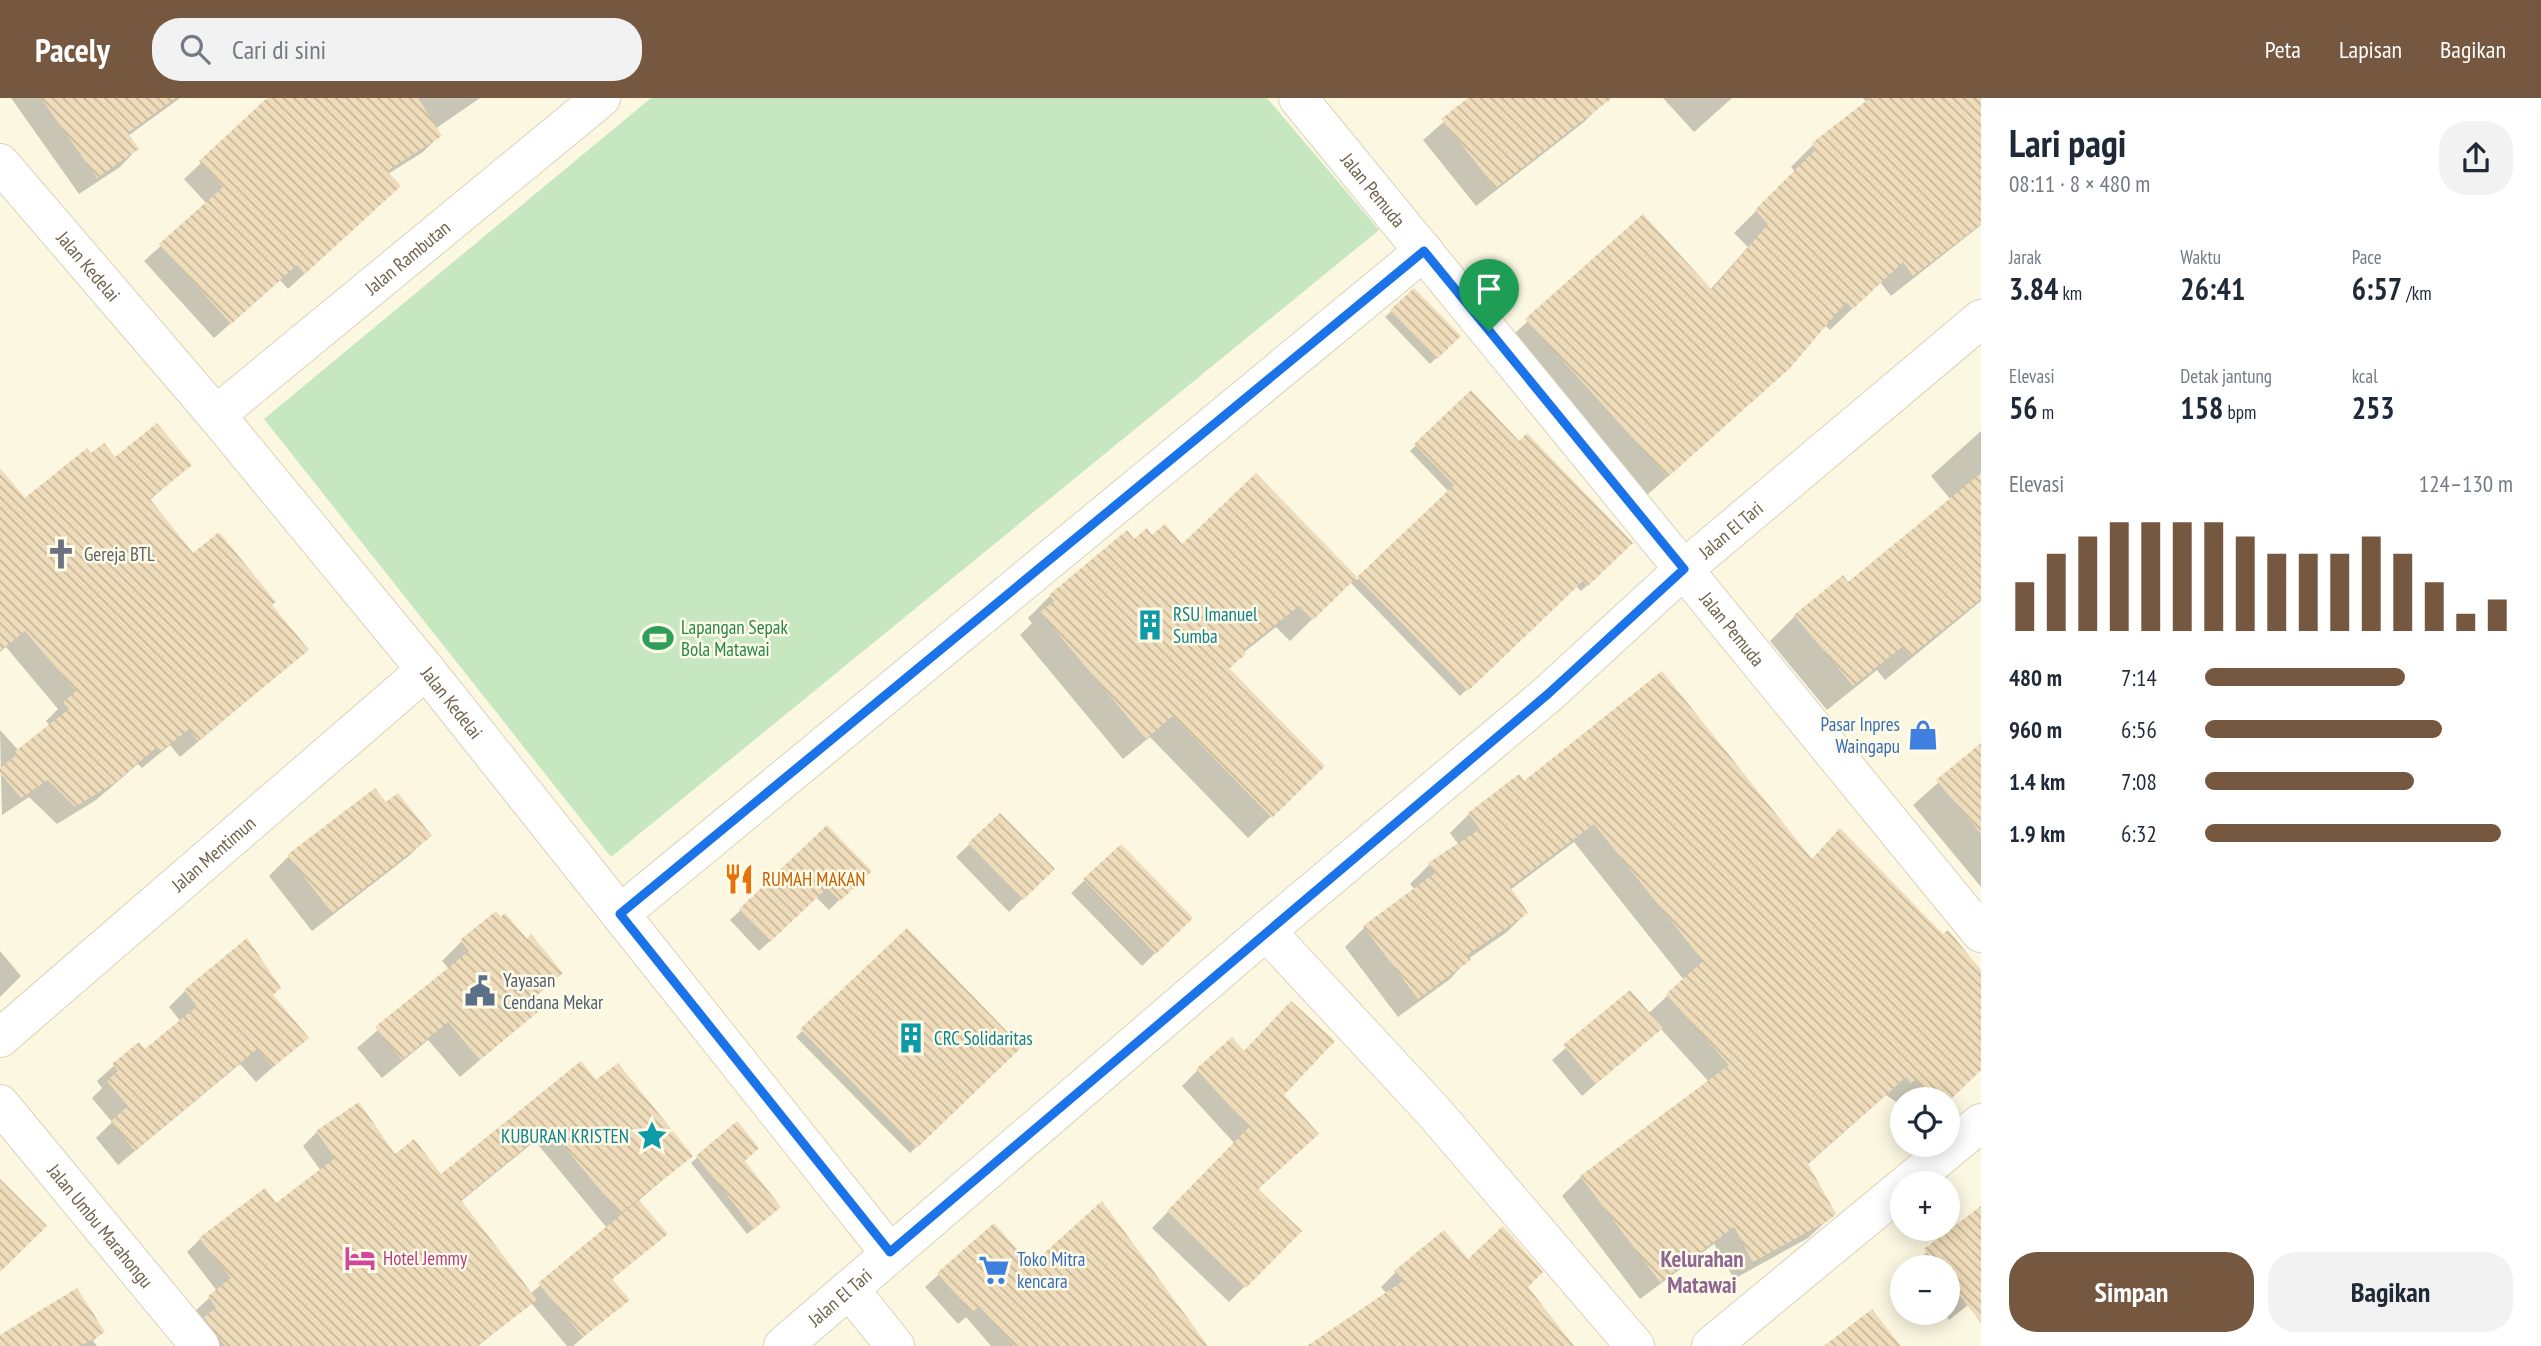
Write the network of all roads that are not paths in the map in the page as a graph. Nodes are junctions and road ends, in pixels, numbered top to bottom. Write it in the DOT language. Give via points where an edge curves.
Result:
graph roads {
  1 [pos="601,98"];
  2 [pos="1298,98"];
  3 [pos="0,163"];
  4 [pos="1424,251"];
  5 [pos="1981,319"];
  6 [pos="216,415"];
  7 [pos="1684,569"];
  8 [pos="426,670"];
  9 [pos="620,914"];
  10 [pos="1266,931"];
  11 [pos="1981,933"];
  12 [pos="0,1038"];
  13 [pos="0,1104"];
  14 [pos="1981,1123"];
  15 [pos="1923,1171"];
  16 [pos="1890,1198"];
  17 [pos="890,1252"];
  18 [pos="850,1290"];
  19 [pos="200,1346"];
  20 [pos="783,1346"];
  21 [pos="895,1346"];
  22 [pos="1635,1346"];
  23 [pos="1711,1346"];
  1 -- 6 [label="street, Jalan Rambutan"];
  2 -- 4 [label="street, Jalan Pemuda"];
  3 -- 6 [label="street, Jalan Kedelai"];
  4 -- 7 [label="street, Jalan Pemuda"];
  4 -- 9 [label="street"];
  5 -- 7 [label="street, Jalan El Tari"];
  6 -- 8 [label="street, Jalan Kedelai"];
  7 -- 10 [label="street, Jalan El Tari" via="1548,694"];
  7 -- 11 [label="street, Jalan Pemuda"];
  8 -- 9 [label="street, Jalan Kedelai"];
  8 -- 12 [label="street, Jalan Mentimun"];
  9 -- 17 [label="street, Jalan Kedelai"];
  10 -- 17 [label="street, Jalan El Tari"];
  10 -- 22 [label="street" via="1434,1112"];
  13 -- 19 [label="street, Jalan Umbu Marahongu"];
  14 -- 15 [label="street"];
  16 -- 23 [label="street"];
  17 -- 18 [label="street, Jalan El Tari"];
  18 -- 20 [label="street, Jalan El Tari"];
  18 -- 21 [label="street"];
}
